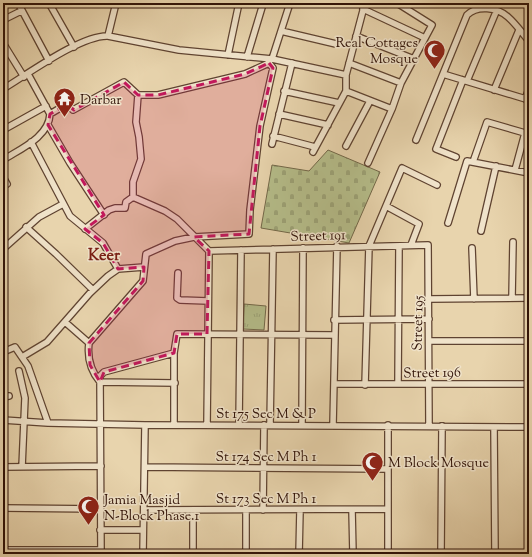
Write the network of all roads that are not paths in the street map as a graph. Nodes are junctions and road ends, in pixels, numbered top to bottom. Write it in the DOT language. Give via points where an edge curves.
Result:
graph roads {
  1 [pos="18,3"];
  2 [pos="49,3"];
  3 [pos="116,3"];
  4 [pos="240,3"];
  5 [pos="260,3"];
  6 [pos="290,3"];
  7 [pos="365,3"];
  8 [pos="396,3"];
  9 [pos="363,10"];
  10 [pos="21,11"];
  11 [pos="496,12"];
  12 [pos="3,20"];
  13 [pos="519,30"];
  14 [pos="281,31"];
  15 [pos="108,36"];
  16 [pos="356,36"];
  17 [pos="425,38"];
  18 [pos="529,41"];
  19 [pos="3,43"];
  20 [pos="336,44"];
  21 [pos="74,47"];
  22 [pos="228,55"];
  23 [pos="247,57"];
  24 [pos="272,59"];
  25 [pos="414,59"];
  26 [pos="50,61"];
  27 [pos="349,63"];
  28 [pos="292,64"];
  29 [pos="442,74"];
  30 [pos="26,75"];
  31 [pos="346,75"];
  32 [pos="465,80"];
  33 [pos="401,83"];
  34 [pos="3,89"];
  35 [pos="529,89"];
  36 [pos="494,90"];
  37 [pos="284,91"];
  38 [pos="346,91"];
  39 [pos="138,95"];
  40 [pos="527,99"];
  41 [pos="370,101"];
  42 [pos="340,103"];
  43 [pos="46,106"];
  44 [pos="392,109"];
  45 [pos="50,114"];
  46 [pos="278,114"];
  47 [pos="48,125"];
  48 [pos="328,125"];
  49 [pos="3,130"];
  50 [pos="274,136"];
  51 [pos="416,140"];
  52 [pos="31,142"];
  53 [pos="272,144"];
  54 [pos="346,146"];
  55 [pos="456,157"];
  56 [pos="3,160"];
  57 [pos="473,162"];
  58 [pos="368,163"];
  59 [pos="496,166"];
  60 [pos="514,170"];
  61 [pos="529,173"];
  62 [pos="3,178"];
  63 [pos="7,184"];
  64 [pos="437,185"];
  65 [pos="133,197"];
  66 [pos="63,204"];
  67 [pos="386,206"];
  68 [pos="104,215"];
  69 [pos="448,223"];
  70 [pos="26,227"];
  71 [pos="85,229"];
  72 [pos="481,231"];
  73 [pos="194,237"];
  74 [pos="513,242"];
  75 [pos="428,245"];
  76 [pos="337,246"];
  77 [pos="369,246"];
  78 [pos="399,246"];
  79 [pos="411,246"];
  80 [pos="303,248"];
  81 [pos="472,248"];
  82 [pos="3,249"];
  83 [pos="273,249"];
  84 [pos="209,250"];
  85 [pos="241,250"];
  86 [pos="144,267"];
  87 [pos="118,269"];
  88 [pos="178,273"];
  89 [pos="93,290"];
  90 [pos="512,298"];
  91 [pos="529,298"];
  92 [pos="429,299"];
  93 [pos="474,299"];
  94 [pos="208,301"];
  95 [pos="366,319"];
  96 [pos="399,319"];
  97 [pos="429,319"];
  98 [pos="334,320"];
  99 [pos="65,322"];
  100 [pos="207,334"];
  101 [pos="239,335"];
  102 [pos="273,335"];
  103 [pos="303,335"];
  104 [pos="334,335"];
  105 [pos="429,341"];
  106 [pos="529,341"];
  107 [pos="89,343"];
  108 [pos="3,352"];
  109 [pos="174,353"];
  110 [pos="22,356"];
  111 [pos="19,371"];
  112 [pos="100,382"];
  113 [pos="175,383"];
  114 [pos="334,384"];
  115 [pos="398,384"];
  116 [pos="428,384"];
  117 [pos="529,384"];
  118 [pos="365,385"];
  119 [pos="3,420"];
  120 [pos="25,422"];
  121 [pos="48,423"];
  122 [pos="100,423"];
  123 [pos="174,424"];
  124 [pos="238,424"];
  125 [pos="145,425"];
  126 [pos="207,425"];
  127 [pos="267,425"];
  128 [pos="302,425"];
  129 [pos="333,425"];
  130 [pos="388,425"];
  131 [pos="429,426"];
  132 [pos="442,426"];
  133 [pos="494,427"];
  134 [pos="529,427"];
  135 [pos="101,466"];
  136 [pos="3,467"];
  137 [pos="22,467"];
  138 [pos="145,468"];
  139 [pos="264,468"];
  140 [pos="388,469"];
  141 [pos="3,508"];
  142 [pos="100,509"];
  143 [pos="388,509"];
  144 [pos="144,510"];
  145 [pos="193,510"];
  146 [pos="246,510"];
  147 [pos="263,510"];
  148 [pos="300,510"];
  149 [pos="352,510"];
  150 [pos="100,530"];
  151 [pos="143,530"];
  152 [pos="3,550"];
  153 [pos="101,552"];
  154 [pos="143,554"];
  155 [pos="193,554"];
  156 [pos="246,554"];
  157 [pos="299,554"];
  158 [pos="353,554"];
  159 [pos="388,554"];
  160 [pos="441,554"];
  161 [pos="495,554"];
  1 -- 10 [label="street"];
  2 -- 21 [label="street"];
  3 -- 15 [label="street"];
  4 -- 22 [label="street"];
  5 -- 23 [label="street" via="263,4"];
  6 -- 14 [label="street"];
  7 -- 9 [label="street"];
  8 -- 17 [label="street" via="432,24"];
  9 -- 16 [label="street"];
  9 -- 17 [label="street"];
  10 -- 12 [label="street"];
  10 -- 26 [label="street"];
  11 -- 13 [label="street" via="507,16"];
  11 -- 29 [label="street" via="479,8 467,15"];
  11 -- 32 [label="street"];
  13 -- 18 [label="street"];
  13 -- 36 [label="street"];
  14 -- 20 [label="street"];
  14 -- 24 [label="street"];
  15 -- 21 [label="street" via="98,36"];
  15 -- 22 [label="street" via="179,50"];
  16 -- 25 [label="street"];
  16 -- 27 [label="street"];
  17 -- 25 [label="street"];
  19 -- 30 [label="street"];
  21 -- 26 [label="street"];
  22 -- 23 [label="street"];
  23 -- 24 [label="street"];
  24 -- 28 [label="street"];
  25 -- 33 [label="street"];
  26 -- 30 [label="street"];
  27 -- 31 [label="street"];
  27 -- 33 [label="street"];
  28 -- 31 [label="street"];
  28 -- 37 [label="street"];
  29 -- 32 [label="street"];
  29 -- 51 [label="street"];
  30 -- 34 [label="street"];
  30 -- 43 [label="street"];
  31 -- 38 [label="street"];
  32 -- 36 [label="street"];
  32 -- 55 [label="street" via="436,149"];
  33 -- 44 [label="street"];
  35 -- 40 [label="street"];
  36 -- 40 [label="street"];
  37 -- 42 [label="street"];
  37 -- 46 [label="street"];
  38 -- 41 [label="street"];
  38 -- 42 [label="street"];
  39 -- 45 [label="street" via="124,82 74,110 67,104"];
  39 -- 65 [label="street" via="136,122 141,159 134,182"];
  39 -- 73 [label="street" via="158,95 244,74 269,64 273,68 260,126 249,234"];
  41 -- 44 [label="street"];
  41 -- 54 [label="street"];
  42 -- 48 [label="street"];
  43 -- 45 [label="street"];
  43 -- 49 [label="street"];
  44 -- 58 [label="street"];
  45 -- 47 [label="street"];
  46 -- 48 [label="street"];
  46 -- 50 [label="street"];
  47 -- 52 [label="street" via="41,135"];
  47 -- 68 [label="street"];
  48 -- 50 [label="street" via="314,149"];
  50 -- 53 [label="street"];
  52 -- 56 [label="street"];
  52 -- 66 [label="street"];
  57 -- 59 [label="street"];
  57 -- 60 [label="street" via="487,122 525,133"];
  57 -- 69 [label="street" via="468,161"];
  59 -- 60 [label="street"];
  59 -- 72 [label="street"];
  60 -- 61 [label="street"];
  62 -- 63 [label="street"];
  64 -- 67 [label="street" via="402,168"];
  65 -- 68 [label="street" via="126,202 125,208 109,210"];
  65 -- 73 [label="street" via="165,211 177,219"];
  66 -- 70 [label="street"];
  66 -- 71 [label="street" via="70,216"];
  67 -- 77 [label="street"];
  67 -- 79 [label="street" via="419,224"];
  68 -- 71 [label="street"];
  70 -- 82 [label="street"];
  70 -- 89 [label="street"];
  71 -- 87 [label="street" via="104,243"];
  73 -- 84 [label="street"];
  73 -- 86 [label="street" via="175,241 146,254"];
  74 -- 90 [label="street"];
  75 -- 79 [label="street, Street 191"];
  75 -- 92 [label="street, Street 195"];
  76 -- 77 [label="street, Street 191"];
  76 -- 80 [label="street, Street 191"];
  76 -- 98 [label="street"];
  77 -- 78 [label="street, Street 191"];
  77 -- 95 [label="street"];
  78 -- 79 [label="street, Street 191"];
  78 -- 96 [label="street"];
  80 -- 83 [label="street, Street 191"];
  80 -- 103 [label="street"];
  81 -- 93 [label="street"];
  83 -- 85 [label="street, Street 191"];
  83 -- 102 [label="street"];
  84 -- 85 [label="street, Street 191"];
  84 -- 94 [label="street"];
  85 -- 101 [label="street"];
  86 -- 87 [label="street"];
  86 -- 107 [label="street" via="143,281"];
  87 -- 89 [label="street"];
  88 -- 94 [label="street" via="177,298"];
  89 -- 99 [label="street"];
  90 -- 91 [label="street"];
  90 -- 93 [label="street"];
  92 -- 93 [label="street"];
  92 -- 97 [label="street, Street 195"];
  94 -- 100 [label="street"];
  95 -- 96 [label="street"];
  95 -- 98 [label="street"];
  95 -- 118 [label="street"];
  96 -- 97 [label="street"];
  96 -- 115 [label="street"];
  97 -- 105 [label="street, Street 195"];
  98 -- 104 [label="street"];
  99 -- 107 [label="street"];
  99 -- 110 [label="street" via="47,342"];
  100 -- 101 [label="street"];
  100 -- 109 [label="street" via="177,334"];
  100 -- 126 [label="street"];
  101 -- 102 [label="street"];
  101 -- 124 [label="street"];
  102 -- 103 [label="street"];
  102 -- 127 [label="street"];
  103 -- 104 [label="street"];
  103 -- 128 [label="street"];
  104 -- 114 [label="street"];
  105 -- 106 [label="street"];
  105 -- 116 [label="street, Street 195"];
  107 -- 112 [label="street" via="87,352 90,365"];
  108 -- 110 [label="street" via="16,347"];
  109 -- 112 [label="street" via="104,372 100,376"];
  109 -- 113 [label="street"];
  110 -- 121 [label="street"];
  111 -- 120 [label="street" via="24,390"];
  112 -- 113 [label="street"];
  112 -- 122 [label="street"];
  113 -- 123 [label="street"];
  114 -- 118 [label="street, Street 196"];
  114 -- 129 [label="street"];
  115 -- 116 [label="street, Street 196"];
  115 -- 118 [label="street, Street 196"];
  116 -- 117 [label="street, Street 196"];
  116 -- 131 [label="street, Street 195"];
  119 -- 120 [label="street, St 175 Sec M & P"];
  120 -- 121 [label="street, St 175 Sec M & P"];
  120 -- 137 [label="street"];
  121 -- 122 [label="street, St 175 Sec M & P"];
  122 -- 125 [label="street, St 175 Sec M & P"];
  122 -- 135 [label="street"];
  123 -- 125 [label="street, St 175 Sec M & P"];
  123 -- 126 [label="street, St 175 Sec M & P"];
  124 -- 126 [label="street, St 175 Sec M & P"];
  124 -- 127 [label="street, St 175 Sec M & P"];
  125 -- 138 [label="street"];
  127 -- 128 [label="street, St 175 Sec M & P"];
  127 -- 139 [label="street"];
  128 -- 129 [label="street, St 175 Sec M & P"];
  129 -- 130 [label="street, St 175 Sec M & P"];
  130 -- 131 [label="street, St 175 Sec M & P"];
  130 -- 140 [label="street"];
  131 -- 132 [label="street, St 175 Sec M & P"];
  132 -- 133 [label="street, St 175 Sec M & P"];
  132 -- 160 [label="street"];
  133 -- 134 [label="street, St 175 Sec M & P"];
  133 -- 161 [label="street"];
  135 -- 137 [label="street"];
  135 -- 142 [label="street"];
  136 -- 137 [label="street"];
  138 -- 139 [label="street, St 174 Sec M Ph 1"];
  138 -- 144 [label="street"];
  139 -- 140 [label="street, St 174 Sec M Ph 1"];
  139 -- 147 [label="street"];
  140 -- 143 [label="street"];
  141 -- 142 [label="street"];
  142 -- 150 [label="street"];
  143 -- 149 [label="street, St 173 Sec M Ph 1"];
  143 -- 159 [label="street"];
  144 -- 145 [label="street, St 173 Sec M Ph 1"];
  144 -- 151 [label="street"];
  145 -- 146 [label="street, St 173 Sec M Ph 1"];
  145 -- 155 [label="street"];
  146 -- 147 [label="street, St 173 Sec M Ph 1"];
  146 -- 156 [label="street"];
  147 -- 148 [label="street, St 173 Sec M Ph 1"];
  148 -- 149 [label="street, St 173 Sec M Ph 1"];
  148 -- 157 [label="street"];
  149 -- 158 [label="street"];
  150 -- 151 [label="street"];
  150 -- 153 [label="street"];
  151 -- 154 [label="street"];
  152 -- 153 [label="street"];
}
